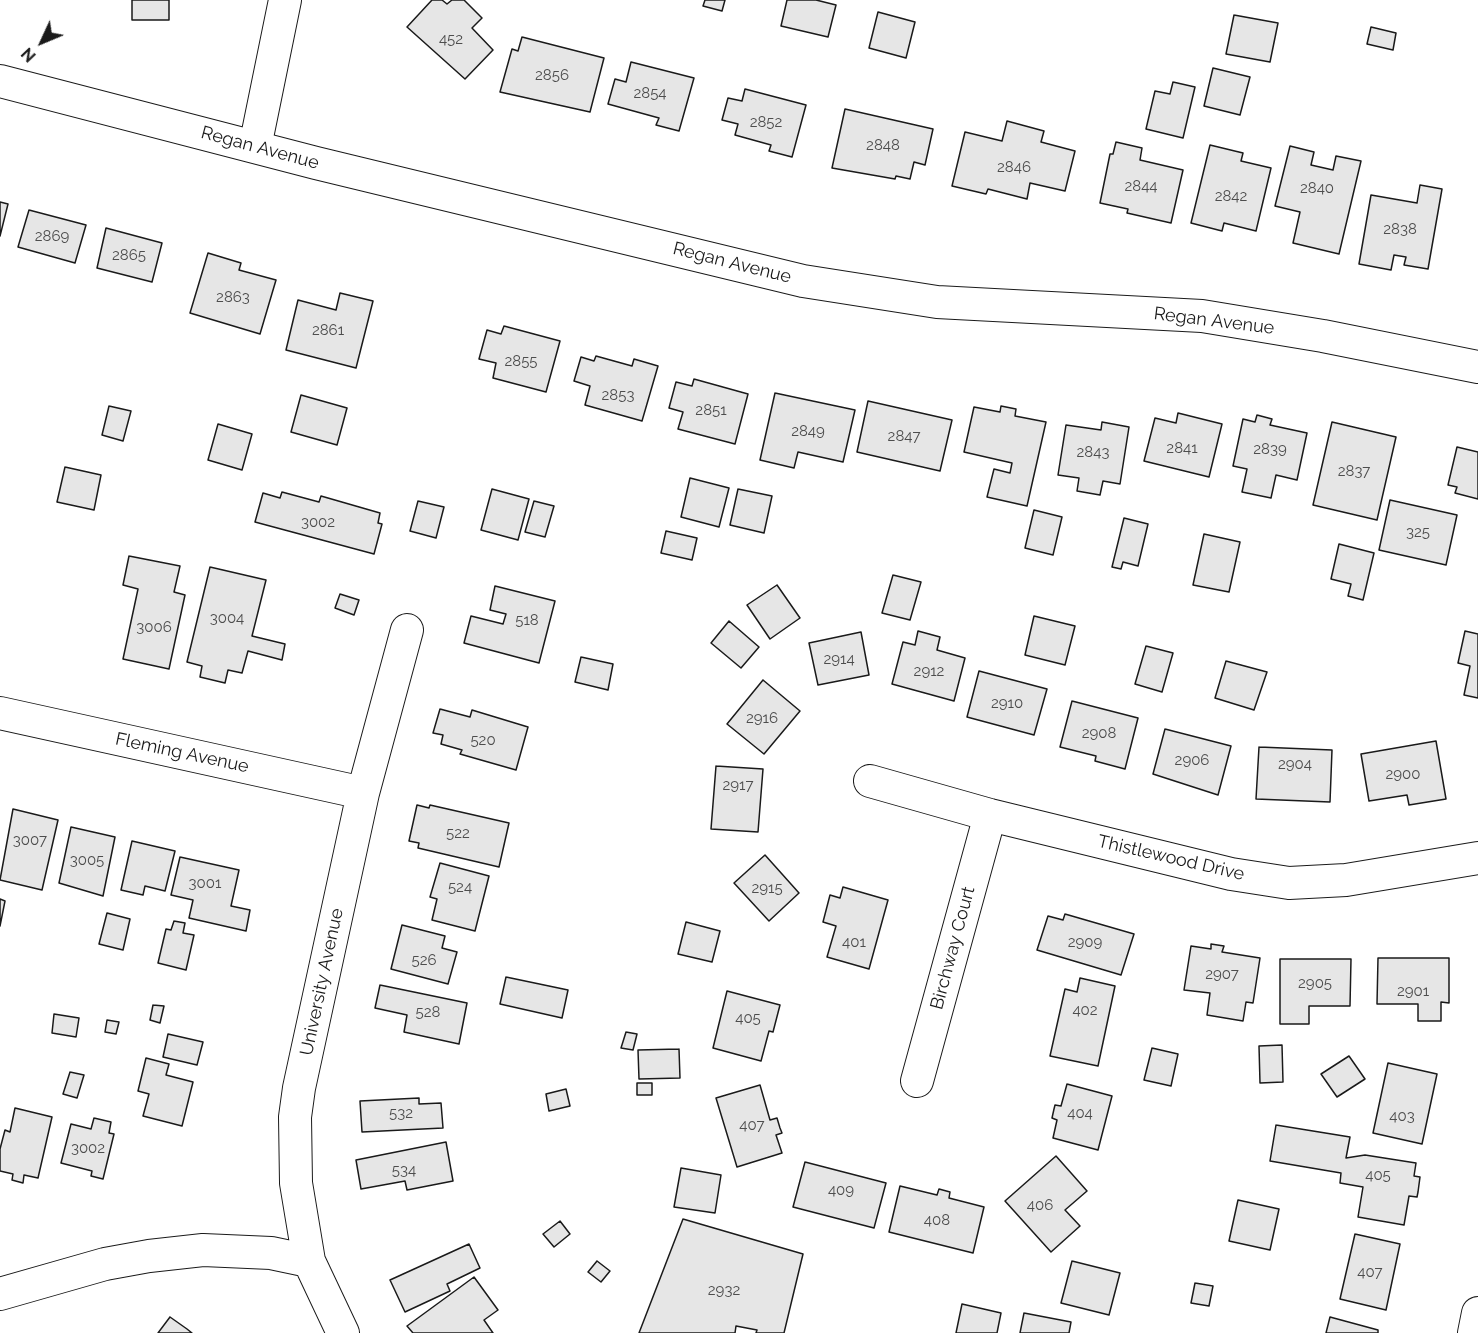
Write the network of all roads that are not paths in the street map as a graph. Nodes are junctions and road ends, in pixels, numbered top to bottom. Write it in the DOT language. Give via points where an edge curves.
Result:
graph roads {
  1 [pos="285,0"];
  2 [pos="0,81"];
  3 [pos="255,147"];
  4 [pos="1478,367"];
  5 [pos="407,630"];
  6 [pos="0,713"];
  7 [pos="870,781"];
  8 [pos="363,793"];
  9 [pos="990,815"];
  10 [pos="1478,858"];
  11 [pos="917,1081"];
  12 [pos="309,1261"];
  13 [pos="0,1294"];
  14 [pos="1478,1313"];
  15 [pos="343,1333"];
  16 [pos="1474,1333"];
  1 -- 3 [label="street"];
  2 -- 3 [label="street, Regan Avenue"];
  3 -- 4 [label="street, Regan Avenue" via="803,281 936,302 1202,316"];
  5 -- 8 [label="street, University Avenue"];
  6 -- 8 [label="street, Fleming Avenue"];
  7 -- 9 [label="street, Thistlewood Drive"];
  8 -- 12 [label="street, University Avenue" via="295,1117 296,1183"];
  9 -- 10 [label="street, Thistlewood Drive" via="1231,874 1289,883 1346,880"];
  9 -- 11 [label="street, Birchway Court"];
  12 -- 13 [label="street" via="272,1253 203,1250 105,1264"];
  12 -- 15 [label="street, University Avenue"];
  14 -- 16 [label="street"];
}
